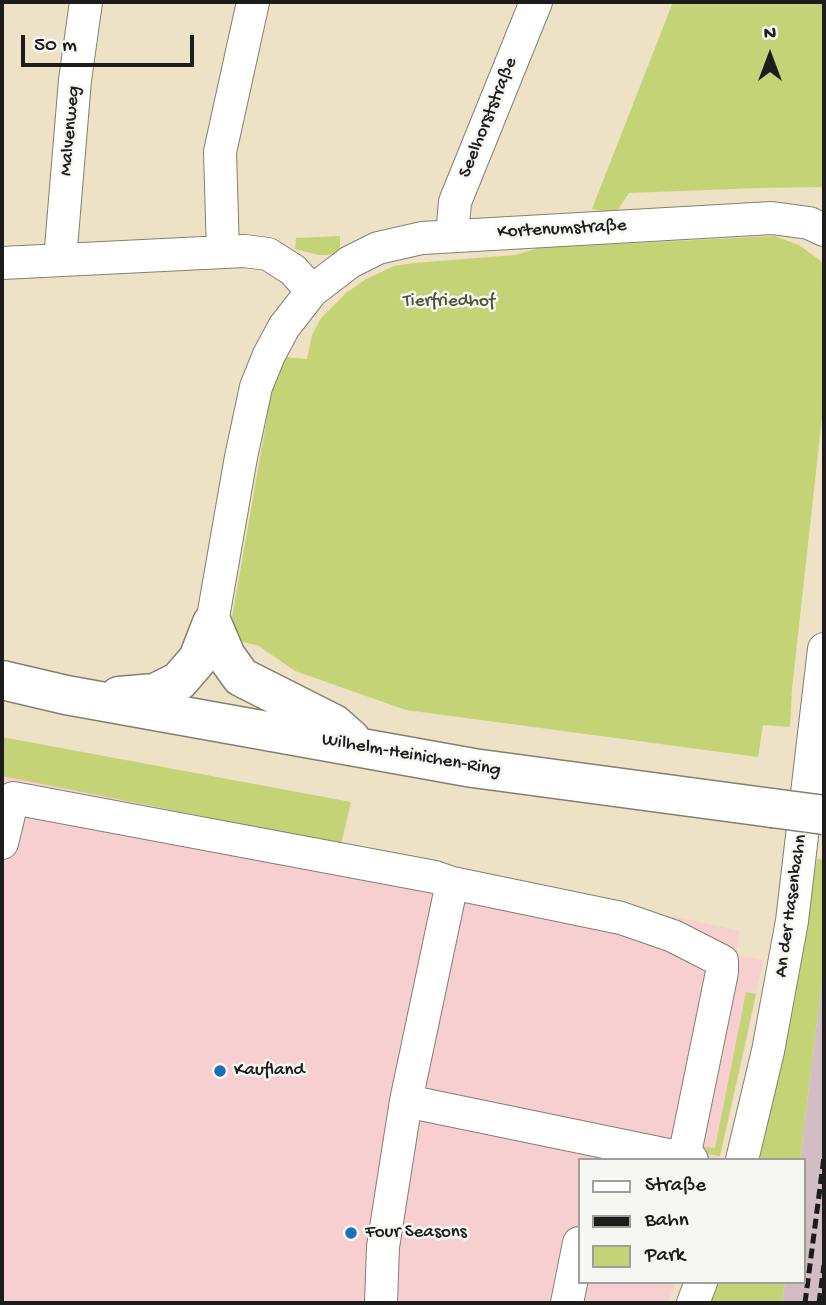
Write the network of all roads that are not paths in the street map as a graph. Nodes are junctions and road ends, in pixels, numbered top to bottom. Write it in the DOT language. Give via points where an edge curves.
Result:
graph roads {
  1 [pos="86,2"];
  2 [pos="253,2"];
  3 [pos="536,2"];
  4 [pos="824,230"];
  5 [pos="452,236"];
  6 [pos="223,252"];
  7 [pos="60,260"];
  8 [pos="2,263"];
  9 [pos="312,291"];
  10 [pos="212,622"];
  11 [pos="824,649"];
  12 [pos="2,680"];
  13 [pos="80,697"];
  14 [pos="2,705"];
  15 [pos="364,749"];
  16 [pos="824,815"];
  17 [pos="2,843"];
  18 [pos="452,883"];
  19 [pos="406,1101"];
  20 [pos="598,1151"];
  21 [pos="677,1158"];
  22 [pos="688,1158"];
  23 [pos="742,1158"];
  24 [pos="578,1249"];
  25 [pos="700,1284"];
  26 [pos="381,1303"];
  27 [pos="567,1303"];
  28 [pos="693,1303"];
  1 -- 7 [label="street, Malvenweg"];
  2 -- 6 [label="street" via="220,152"];
  3 -- 5 [label="street, Seelhorststraße" via="455,202"];
  4 -- 5 [label="street, Kortenumstraße" via="772,218"];
  5 -- 9 [label="street, Kortenumstraße" via="378,248 350,262"];
  6 -- 7 [label="street"];
  6 -- 9 [label="street" via="268,254 293,270"];
  7 -- 8 [label="street"];
  9 -- 10 [label="street, Kortenumstraße" via="284,327 256,387"];
  10 -- 13 [label="main road" via="198,659 179,681 155,693"];
  10 -- 15 [label="main road" via="241,677 334,724"];
  11 -- 23 [label="street, An der Hasenbahn" via="792,921"];
  12 -- 13 [label="main road, Wilhelm-Heinichen-Ring"];
  13 -- 14 [label="main road" via="16,708"];
  13 -- 15 [label="main road, Wilhelm-Heinichen-Ring"];
  15 -- 16 [label="main road, Wilhelm-Heinichen-Ring, bridge"];
  17 -- 18 [label="street" via="13,798"];
  18 -- 19 [label="street"];
  18 -- 22 [label="street" via="621,918 673,936 722,961"];
  19 -- 20 [label="street"];
  19 -- 26 [label="street" via="383,1247"];
  20 -- 21 [label="street"];
  24 -- 27 [label="street"];
  25 -- 28 [label="street"];
}
